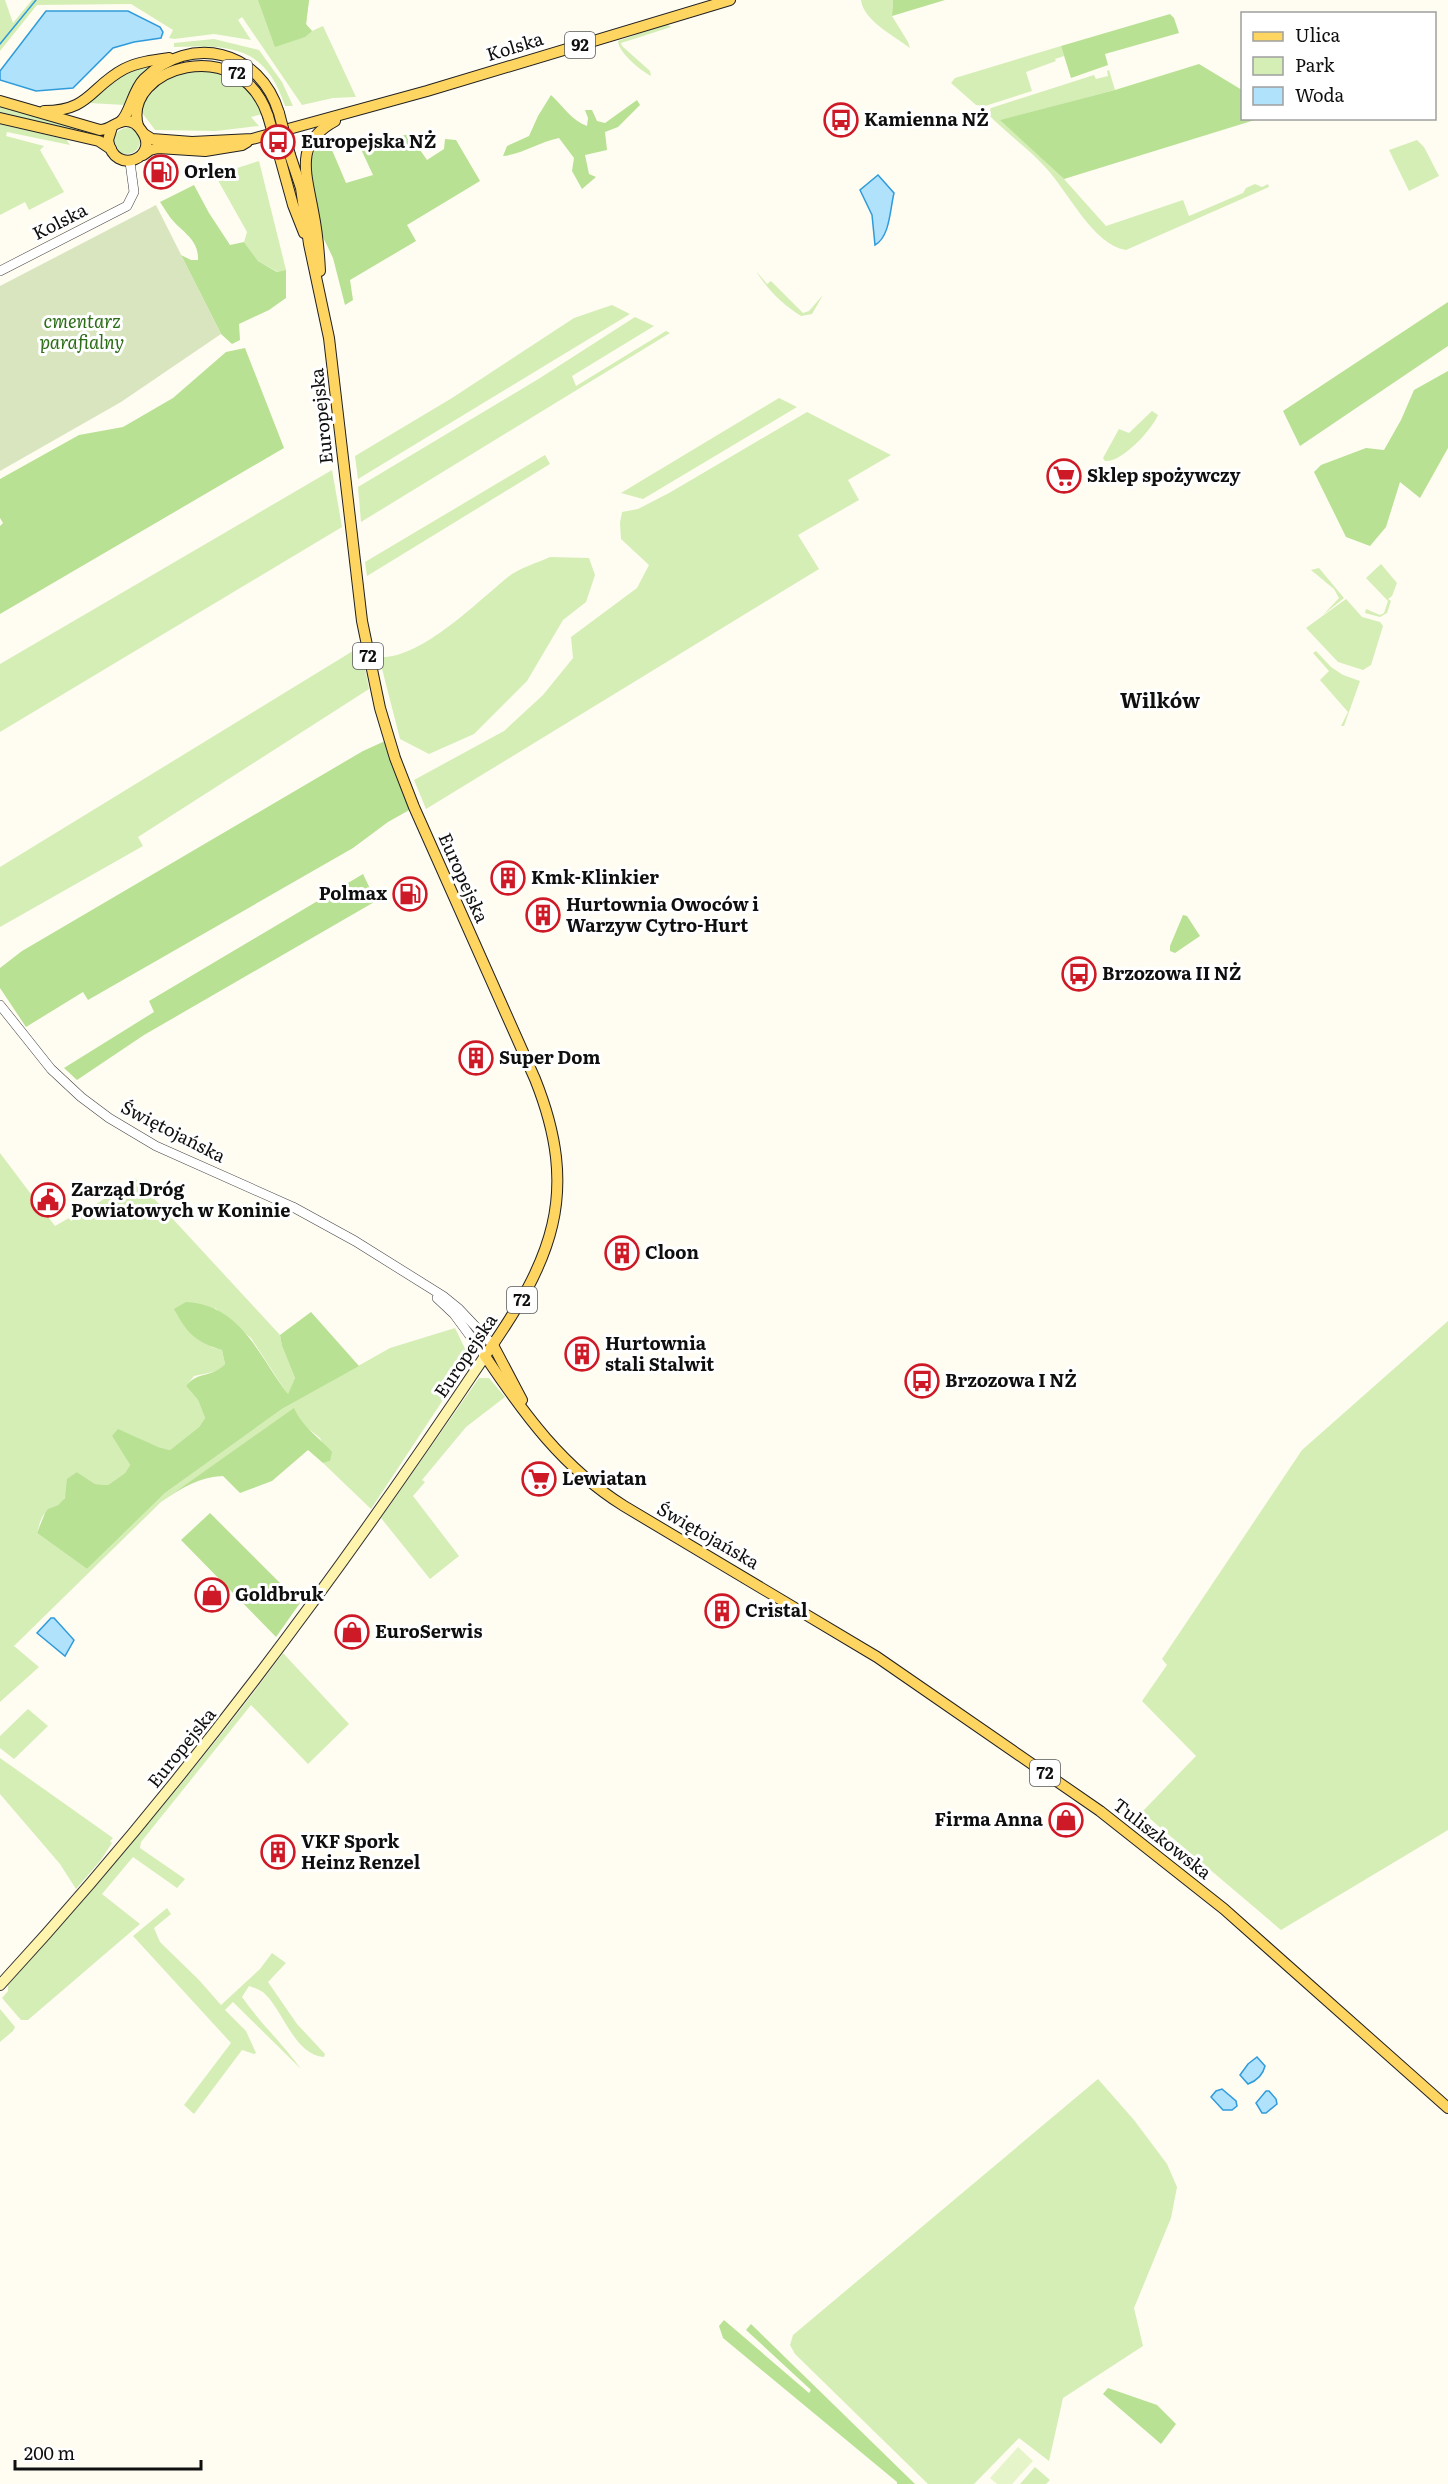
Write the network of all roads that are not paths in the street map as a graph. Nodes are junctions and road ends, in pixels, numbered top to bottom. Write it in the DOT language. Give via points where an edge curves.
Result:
graph roads {
  1 [pos="730,0"];
  2 [pos="176,58"];
  3 [pos="0,101"];
  4 [pos="33,111"];
  5 [pos="351,112"];
  6 [pos="274,114"];
  7 [pos="0,118"];
  8 [pos="116,125"];
  9 [pos="141,130"];
  10 [pos="252,139"];
  11 [pos="111,149"];
  12 [pos="135,159"];
  13 [pos="0,271"];
  14 [pos="321,296"];
  15 [pos="0,1005"];
  16 [pos="424,1285"];
  17 [pos="493,1345"];
  18 [pos="485,1356"];
  19 [pos="526,1412"];
  20 [pos="830,1628"];
  21 [pos="0,1985"];
  22 [pos="1448,2108"];
  1 -- 5 [label="main road, Kolska / 92"];
  2 -- 4 [label="main road" via="122,70 69,109"];
  2 -- 6 [label="main road, Europejska / 72" via="211,54 243,63 268,86"];
  2 -- 8 [label="main road, Europejska / 72" via="142,81 125,118"];
  3 -- 4 [label="main road, 92"];
  4 -- 8 [label="main road, 92" via="100,130"];
  5 -- 10 [label="main road, Kolska / 92"];
  5 -- 14 [label="main road, 72" via="318,131 306,154 318,237"];
  6 -- 9 [label="main road, Europejska / 72" via="244,78 227,69 204,66 171,72 150,86 138,108"];
  6 -- 14 [label="main road, Europejska / 72, bridge" via="285,157 301,188"];
  7 -- 11 [label="main road" via="99,141"];
  8 -- 9 [label="main road, 92" via="129,122"];
  8 -- 11 [label="main road" via="108,140"];
  9 -- 10 [label="main road, 92" via="152,139"];
  9 -- 12 [label="main road" via="146,145"];
  10 -- 12 [label="main road, 92" via="221,149 154,149"];
  11 -- 12 [label="main road" via="119,159"];
  12 -- 13 [label="street, Kolska" via="133,198 125,207"];
  14 -- 17 [label="main road, Europejska / 72" via="362,621 383,718 418,818 535,1079 554,1140 556,1207 546,1252 529,1288"];
  15 -- 16 [label="street, Świętojańska" via="47,1065 109,1118 156,1146 328,1226"];
  16 -- 17 [label="street, Świętojańska" via="452,1303"];
  16 -- 18 [label="street, Świętojańska" via="454,1314"];
  17 -- 18 [label="main road, Europejska / 72"];
  17 -- 19 [label="main road, Świętojańska / 72"];
  18 -- 19 [label="main road, Świętojańska / 72"];
  18 -- 21 [label="main road, Europejska" via="261,1675 136,1830"];
  19 -- 20 [label="main road, Świętojańska / 72" via="561,1457 600,1491"];
  20 -- 22 [label="main road, Tuliszkowska / 72" via="1043,1771 1160,1857 1243,1925"];
}
